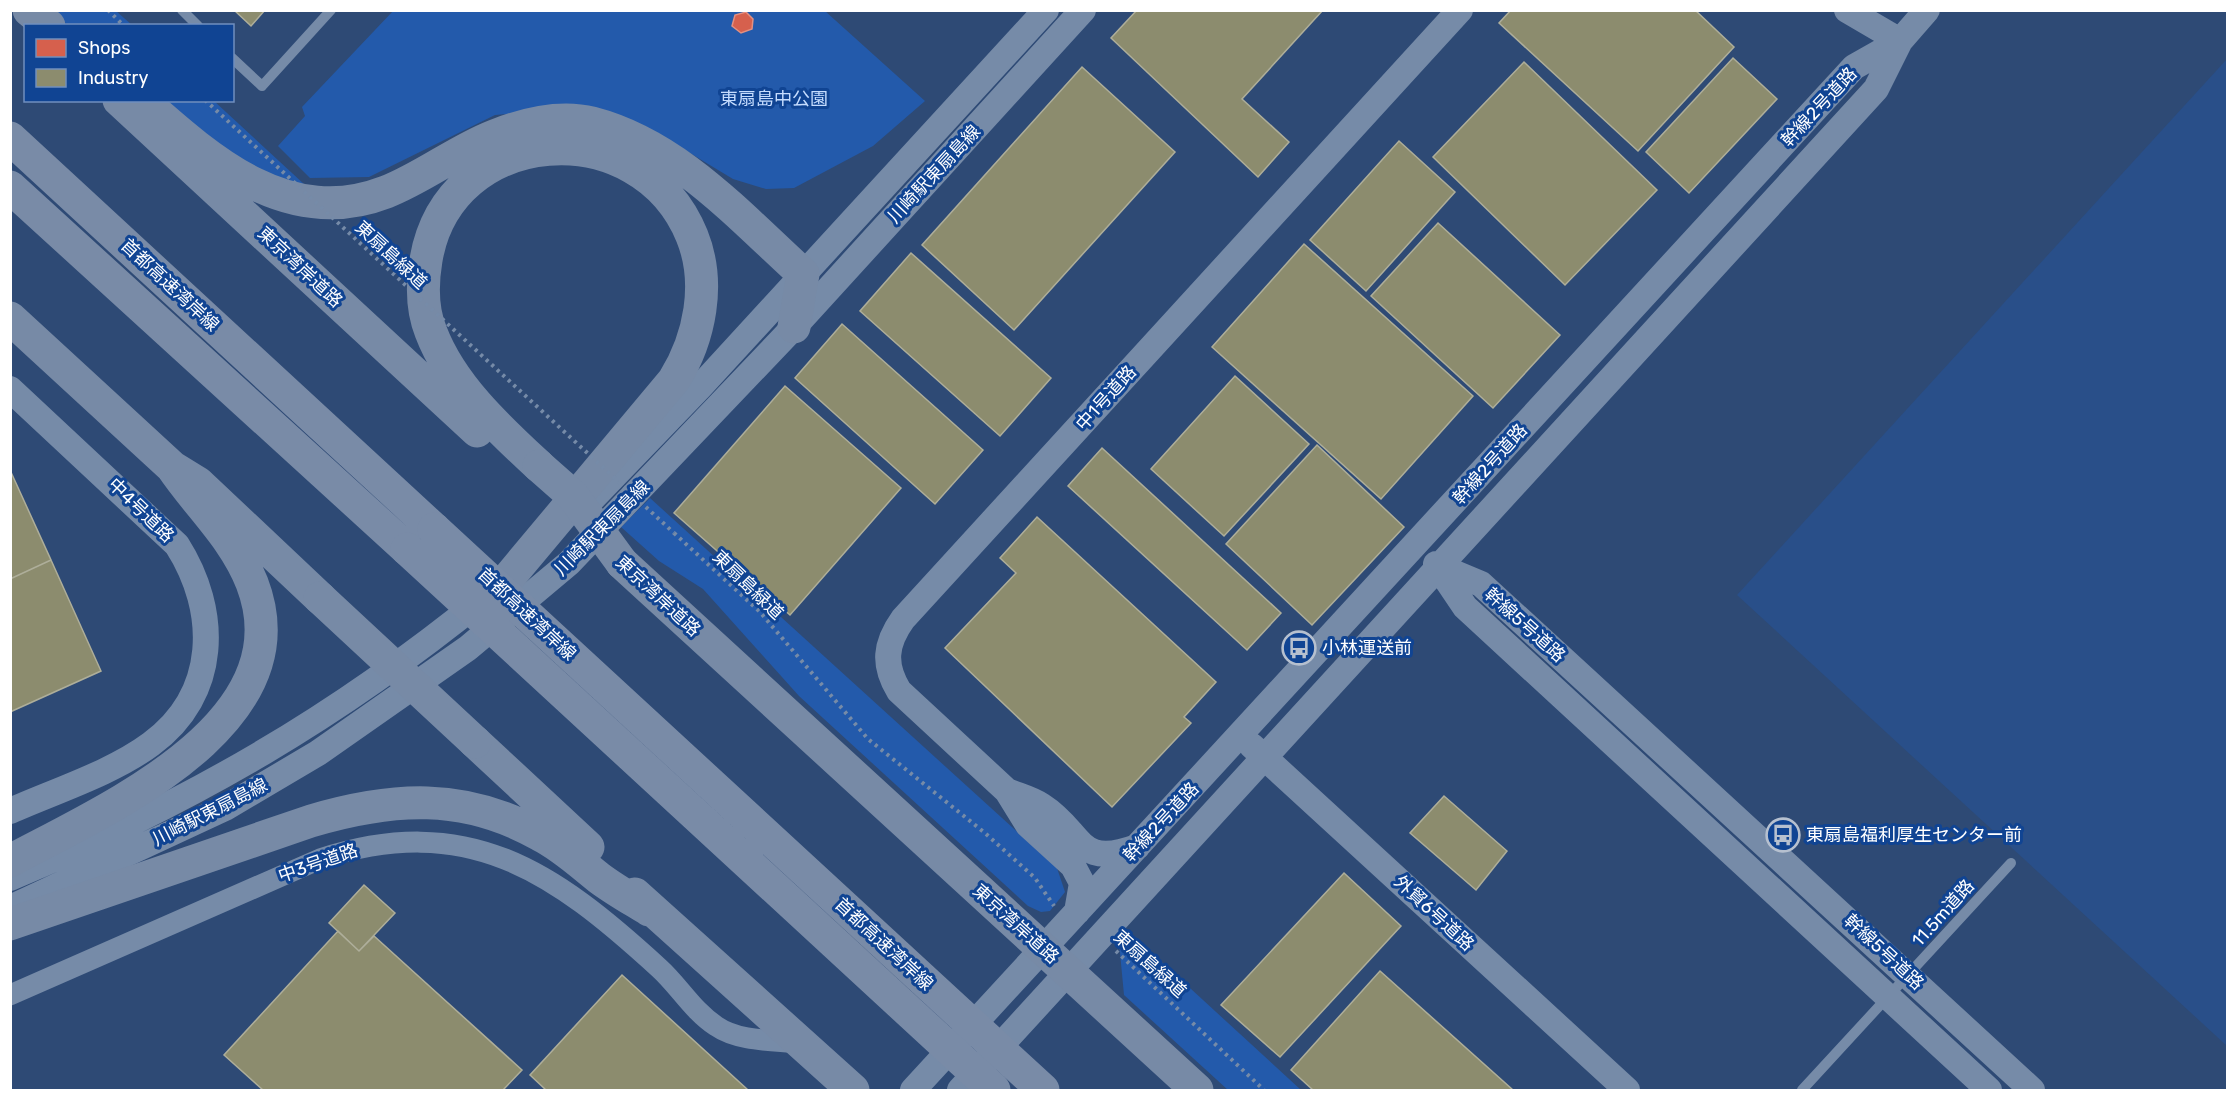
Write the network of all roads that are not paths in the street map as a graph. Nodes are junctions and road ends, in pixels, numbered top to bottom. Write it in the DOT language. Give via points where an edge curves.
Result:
graph roads {
  1 [pos="22,10"];
  2 [pos="29,10"];
  3 [pos="182,10"];
  4 [pos="331,10"];
  5 [pos="1046,10"];
  6 [pos="1083,10"];
  7 [pos="1461,10"];
  8 [pos="1847,10"];
  9 [pos="1883,10"];
  10 [pos="1927,10"];
  11 [pos="36,24"];
  12 [pos="46,24"];
  13 [pos="196,24"];
  14 [pos="1900,40"];
  15 [pos="234,60"];
  16 [pos="121,102"];
  17 [pos="144,102"];
  18 [pos="10,138"];
  19 [pos="10,187"];
  20 [pos="803,274"];
  21 [pos="10,318"];
  22 [pos="794,327"];
  23 [pos="10,389"];
  24 [pos="172,467"];
  25 [pos="535,473"];
  26 [pos="1416,545"];
  27 [pos="1438,566"];
  28 [pos="511,575"];
  29 [pos="1241,736"];
  30 [pos="1264,756"];
  31 [pos="1007,791"];
  32 [pos="10,811"];
  33 [pos="1137,847"];
  34 [pos="10,861"];
  35 [pos="2011,863"];
  36 [pos="10,878"];
  37 [pos="10,908"];
  38 [pos="649,910"];
  39 [pos="1071,918"];
  40 [pos="10,924"];
  41 [pos="1043,949"];
  42 [pos="1068,971"];
  43 [pos="1909,975"];
  44 [pos="10,995"];
  45 [pos="1888,997"];
  46 [pos="801,1043"];
  47 [pos="853,1090"];
  48 [pos="913,1090"];
  49 [pos="960,1090"];
  50 [pos="994,1090"];
  51 [pos="1043,1090"];
  52 [pos="1197,1090"];
  53 [pos="1627,1090"];
  54 [pos="1802,1090"];
  55 [pos="1989,1090"];
  56 [pos="2032,1090"];
  1 -- 11 [label="highway"];
  2 -- 12 [label="highway"];
  3 -- 13 [label="lane"];
  4 -- 15 [label="lane" via="262,86"];
  5 -- 20 [label="street, 川崎駅東扇島線"];
  6 -- 22 [label="street, 川崎駅東扇島線"];
  7 -- 31 [label="street, 中1号道路" via="893,634 888,668 899,691"];
  8 -- 14 [label="street"];
  9 -- 14 [label="street"];
  10 -- 14 [label="street"];
  14 -- 26 [label="street, 幹線2号道路" via="1854,67"];
  14 -- 27 [label="street, 幹線2号道路" via="1876,89"];
  16 -- 25 [label="highway, 東京湾岸道路"];
  17 -- 20 [label="highway" via="188,141 229,170 282,196 313,203 347,202 385,192 478,142 507,131 561,120 589,123 642,141 701,182"];
  18 -- 51 [label="highway, 首都高速湾岸線, bridge"];
  19 -- 50 [label="highway, 首都高速湾岸線, bridge"];
  20 -- 22 [label="highway"];
  20 -- 28 [label="street, 川崎駅東扇島線" via="640,450"];
  21 -- 24 [label="highway"];
  22 -- 37 [label="street, 川崎駅東扇島線" via="569,564 425,680 318,753 225,808"];
  23 -- 32 [label="street, 中4号道路" via="177,545 198,582 207,633 204,663 195,686 163,734 125,760"];
  24 -- 34 [label="highway" via="224,531 251,581 258,600 261,635 251,680 221,724 176,764"];
  24 -- 38 [label="highway, bridge" via="198,483 609,867"];
  25 -- 28 [label="highway" via="448,365 431,332 423,275 439,222 473,179 514,156 562,147 611,156 657,184 688,225 701,263 701,298 692,340 674,380"];
  25 -- 41 [label="highway, 東京湾岸道路, bridge" via="622,563"];
  26 -- 27 [label="street"];
  26 -- 29 [label="street, 幹線2号道路"];
  27 -- 30 [label="street, 幹線2号道路"];
  27 -- 43 [label="street, 幹線5号道路" via="1481,584"];
  27 -- 45 [label="street, 幹線5号道路" via="1465,607"];
  28 -- 36 [label="street, 川崎駅東扇島線" via="407,658 283,742 142,820"];
  29 -- 30 [label="street, 外貿6号道路"];
  29 -- 33 [label="street, 幹線2号道路"];
  30 -- 42 [label="street, 幹線2号道路"];
  30 -- 53 [label="street, 外貿6号道路"];
  31 -- 33 [label="street, 中1号道路" via="1043,806 1094,853 1113,855"];
  31 -- 39 [label="street, 中1号道路" via="1028,825 1079,874 1082,895"];
  33 -- 39 [label="street, 幹線2号道路"];
  35 -- 43 [label="lane, 11.5m道路"];
  38 -- 40 [label="highway" via="542,836 511,820 457,805 393,802 311,821"];
  38 -- 46 [label="highway"];
  39 -- 41 [label="street, 幹線2号道路"];
  41 -- 42 [label="highway, 東京湾岸道路"];
  41 -- 48 [label="street, 幹線2号道路"];
  42 -- 49 [label="street, 幹線2号道路"];
  42 -- 52 [label="highway, 東京湾岸道路"];
  43 -- 45 [label="lane, 11.5m道路"];
  43 -- 56 [label="street, 幹線5号道路"];
  44 -- 46 [label="street, 中3号道路" via="320,859 387,843 438,843 508,860 560,886 614,926 716,1026 735,1035"];
  45 -- 54 [label="lane, 11.5m道路"];
  45 -- 55 [label="street, 幹線5号道路"];
  46 -- 47 [label="highway"];
}
